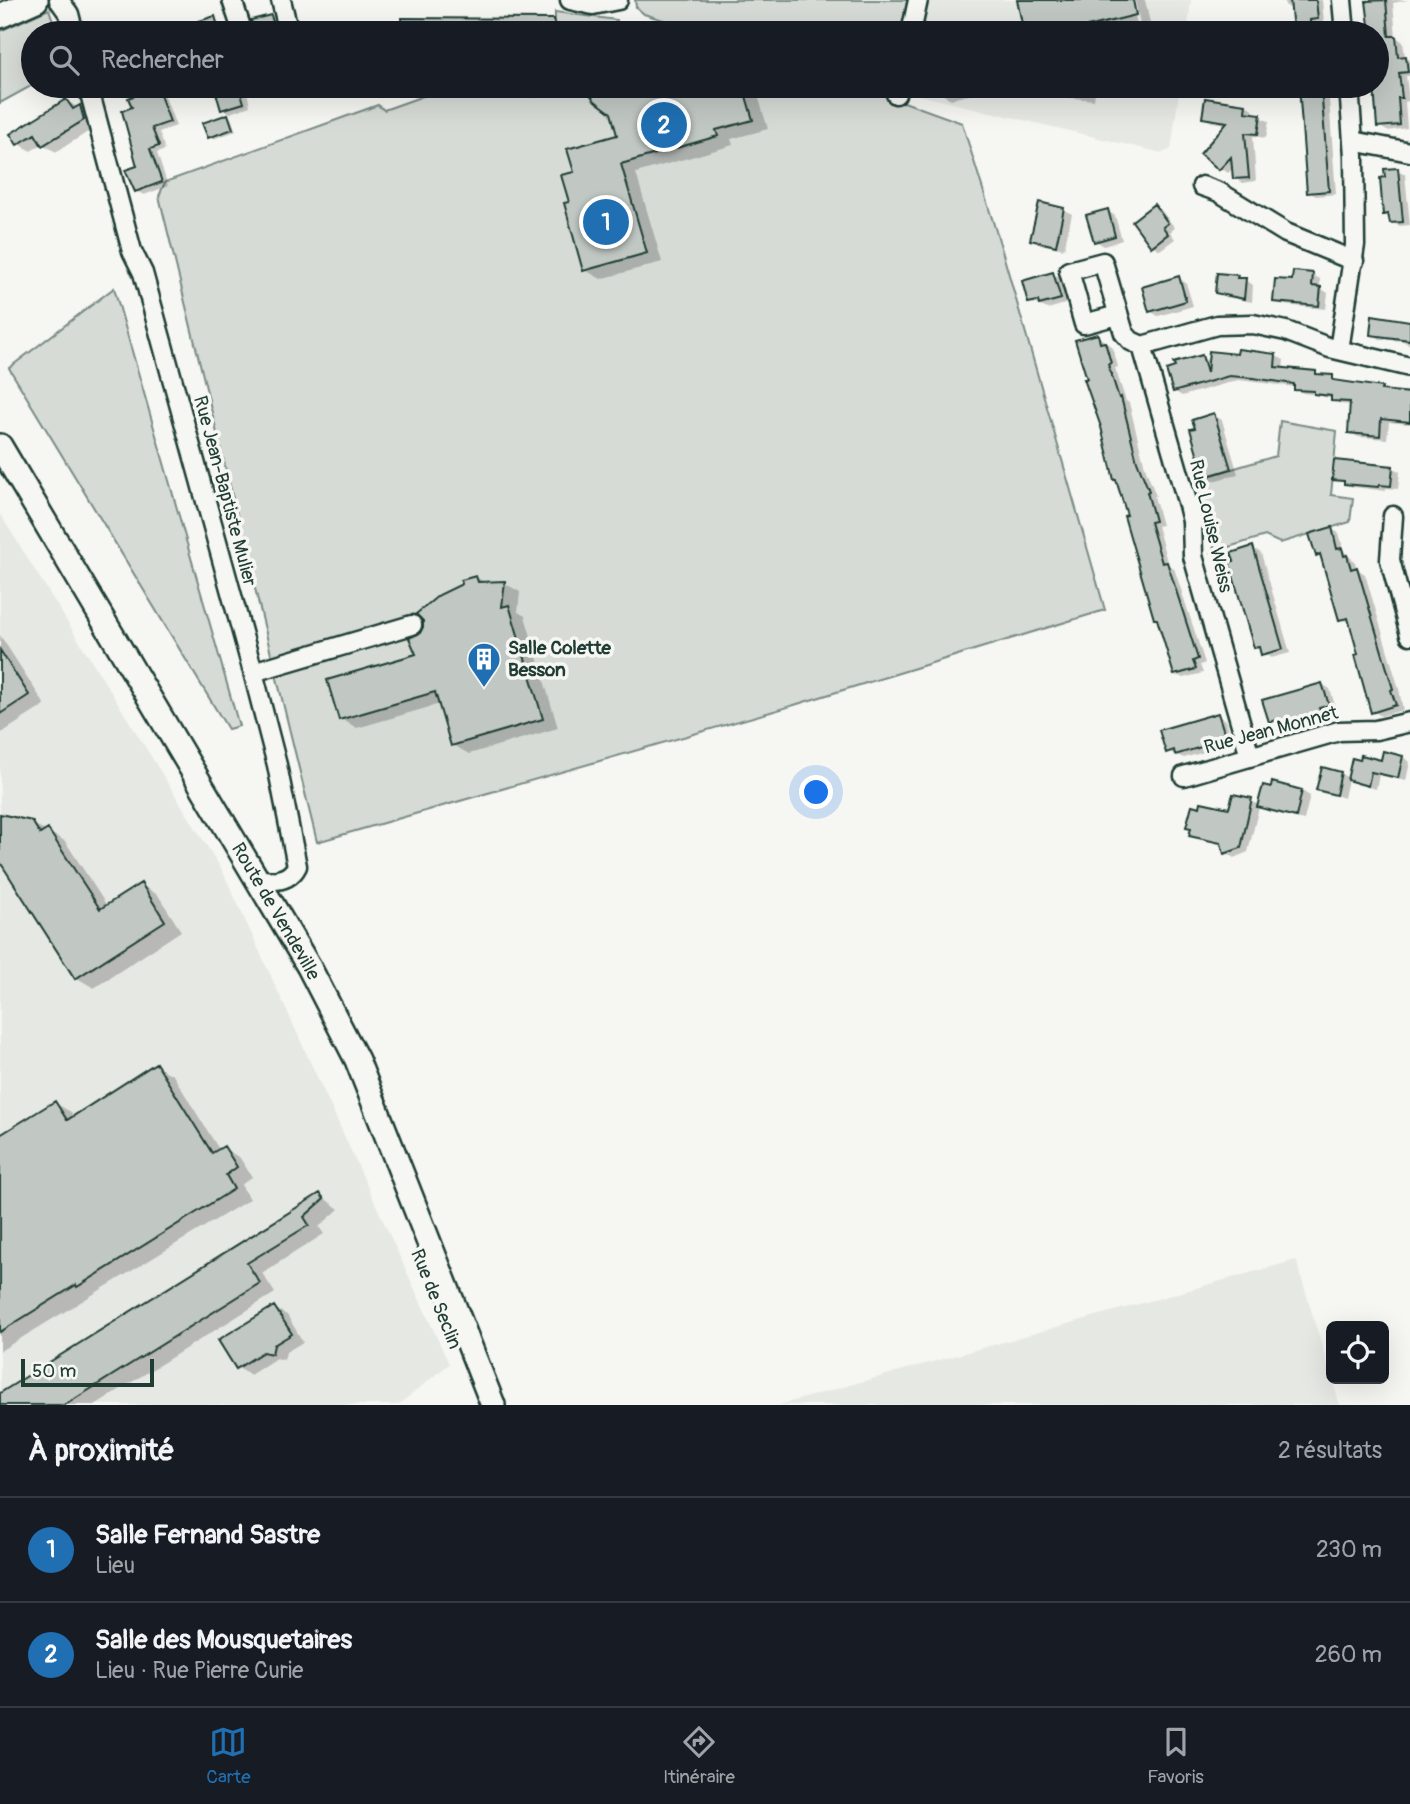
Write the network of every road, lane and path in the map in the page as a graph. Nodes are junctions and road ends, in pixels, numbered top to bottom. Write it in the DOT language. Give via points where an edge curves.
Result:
graph roads {
  1 [pos="36,0"];
  2 [pos="59,0"];
  3 [pos="232,0"];
  4 [pos="281,0"];
  5 [pos="570,0"];
  6 [pos="618,0"];
  7 [pos="918,0"];
  8 [pos="1342,0"];
  9 [pos="0,16"];
  10 [pos="71,21"];
  11 [pos="239,21"];
  12 [pos="286,21"];
  13 [pos="914,21"];
  14 [pos="1344,21"];
  15 [pos="91,98"];
  16 [pos="1350,98"];
  17 [pos="1353,141"];
  18 [pos="1410,152"];
  19 [pos="1202,186"];
  20 [pos="1354,261"];
  21 [pos="1118,315"];
  22 [pos="1142,346"];
  23 [pos="1339,350"];
  24 [pos="1410,367"];
  25 [pos="0,446"];
  26 [pos="0,473"];
  27 [pos="1393,516"];
  28 [pos="412,625"];
  29 [pos="1410,635"];
  30 [pos="253,672"];
  31 [pos="1410,722"];
  32 [pos="1250,756"];
  33 [pos="1184,776"];
  34 [pos="256,879"];
  35 [pos="394,1193"];
  36 [pos="478,1405"];
  37 [pos="493,1405"];
  1 -- 9 [label="main road"];
  2 -- 10 [label="street"];
  3 -- 11 [label="street"];
  4 -- 12 [label="street"];
  5 -- 6 [label="street" via="593,5"];
  7 -- 13 [label="street"];
  8 -- 14 [label="street"];
  15 -- 30 [label="street, Rue Jean-Baptiste Mulier"];
  16 -- 17 [label="street"];
  17 -- 18 [label="street"];
  17 -- 20 [label="street"];
  19 -- 20 [label="street" via="1286,233"];
  20 -- 23 [label="street"];
  21 -- 22 [label="street, Rue Louise Weiss" via="1126,338"];
  22 -- 23 [label="street" via="1237,323 1268,326"];
  22 -- 32 [label="street, Rue Louise Weiss" via="1188,505 1194,556"];
  23 -- 24 [label="street"];
  25 -- 34 [label="main road, Route de Vendeville"];
  26 -- 35 [label="main road, Route de Vendeville" via="325,1026 349,1074"];
  27 -- 29 [label="street" via="1390,560"];
  28 -- 30 [label="street"];
  30 -- 34 [label="street, Rue Jean-Baptiste Mulier" via="297,864 286,878"];
  31 -- 32 [label="street, Rue Jean Monnet" via="1376,730 1345,730"];
  32 -- 33 [label="street, Rue Jean Monnet"];
  34 -- 37 [label="main road, Route de Vendeville" via="347,1037"];
  35 -- 36 [label="main road, Rue de Seclin"];
}
